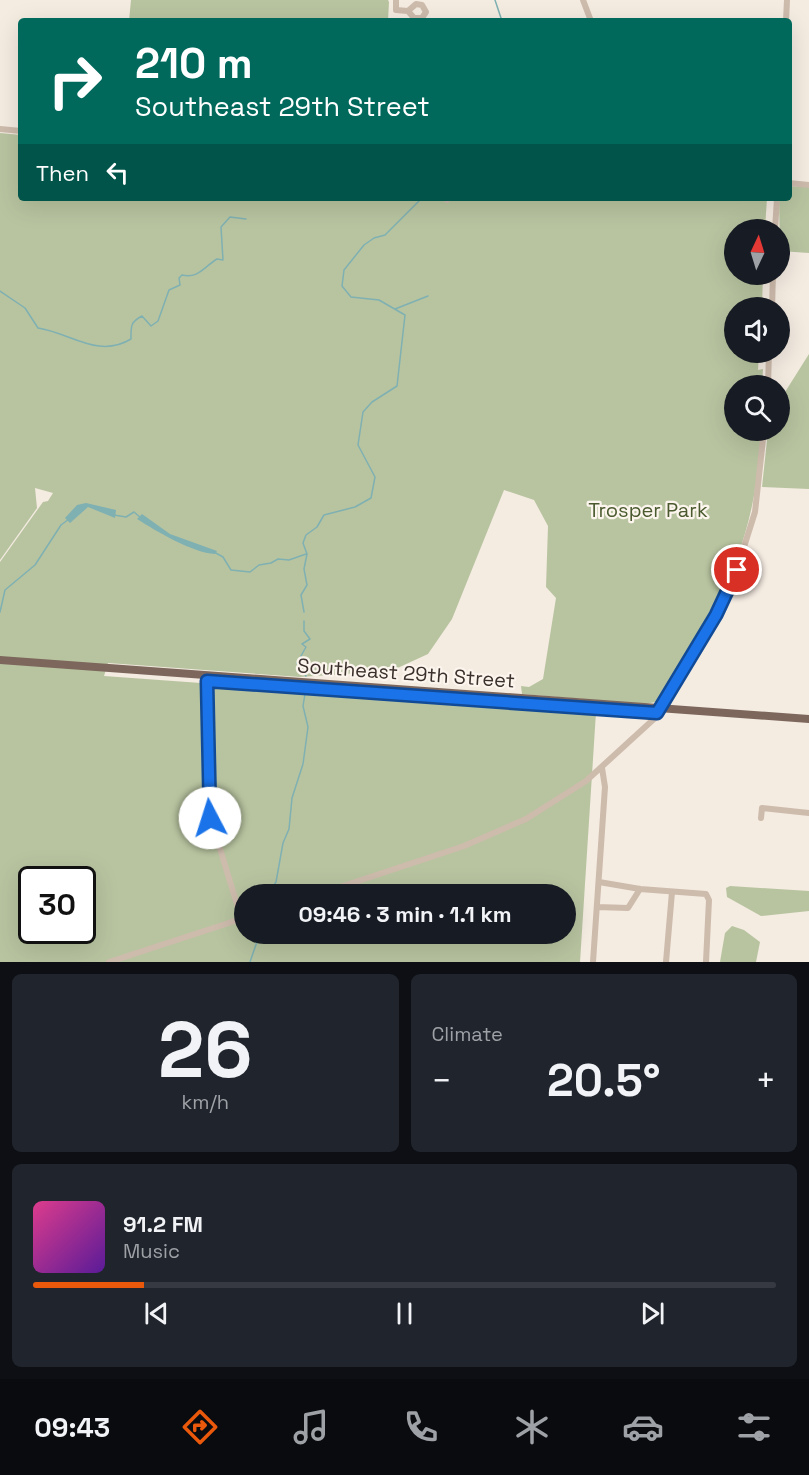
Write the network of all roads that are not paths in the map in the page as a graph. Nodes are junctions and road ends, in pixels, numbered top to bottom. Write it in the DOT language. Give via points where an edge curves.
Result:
graph roads {
  1 [pos="396,0"];
  2 [pos="583,0"];
  3 [pos="787,0"];
  4 [pos="408,11"];
  5 [pos="590,18"];
  6 [pos="786,18"];
  7 [pos="0,129"];
  8 [pos="18,131"];
  9 [pos="792,183"];
  10 [pos="809,184"];
  11 [pos="777,201"];
  12 [pos="776,219"];
  13 [pos="764,441"];
  14 [pos="0,660"];
  15 [pos="0,665"];
  16 [pos="207,678"];
  17 [pos="658,711"];
  18 [pos="746,717"];
  19 [pos="809,719"];
  20 [pos="809,724"];
  21 [pos="602,768"];
  22 [pos="809,813"];
  23 [pos="761,818"];
  24 [pos="599,882"];
  25 [pos="348,884"];
  26 [pos="640,890"];
  27 [pos="672,892"];
  28 [pos="234,895"];
  29 [pos="597,907"];
  30 [pos="234,921"];
  31 [pos="109,962"];
  32 [pos="593,962"];
  33 [pos="666,962"];
  34 [pos="706,962"];
  1 -- 4 [label="street" via="396,10"];
  2 -- 5 [label="street"];
  3 -- 6 [label="street"];
  7 -- 8 [label="street"];
  9 -- 10 [label="street"];
  11 -- 12 [label="street"];
  13 -- 17 [label="street" via="755,512 731,588"];
  14 -- 16 [label="main road, Southeast 29th Street"];
  15 -- 16 [label="main road, Southeast 29th Street"];
  16 -- 17 [label="main road, Southeast 29th Street"];
  16 -- 28 [label="street" via="207,806"];
  17 -- 18 [label="main road, Southeast 29th Street"];
  17 -- 21 [label="street"];
  18 -- 19 [label="main road, Southeast 29th Street"];
  18 -- 20 [label="main road, Southeast 29th Street"];
  21 -- 24 [label="street" via="606,787"];
  21 -- 25 [label="street" via="550,805 486,837"];
  22 -- 23 [label="street" via="762,808"];
  24 -- 26 [label="street"];
  24 -- 29 [label="street"];
  26 -- 27 [label="street"];
  26 -- 29 [label="street" via="628,908"];
  27 -- 33 [label="street"];
  27 -- 34 [label="street" via="706,894 709,900"];
  29 -- 32 [label="street"];
  30 -- 31 [label="street"];
}
